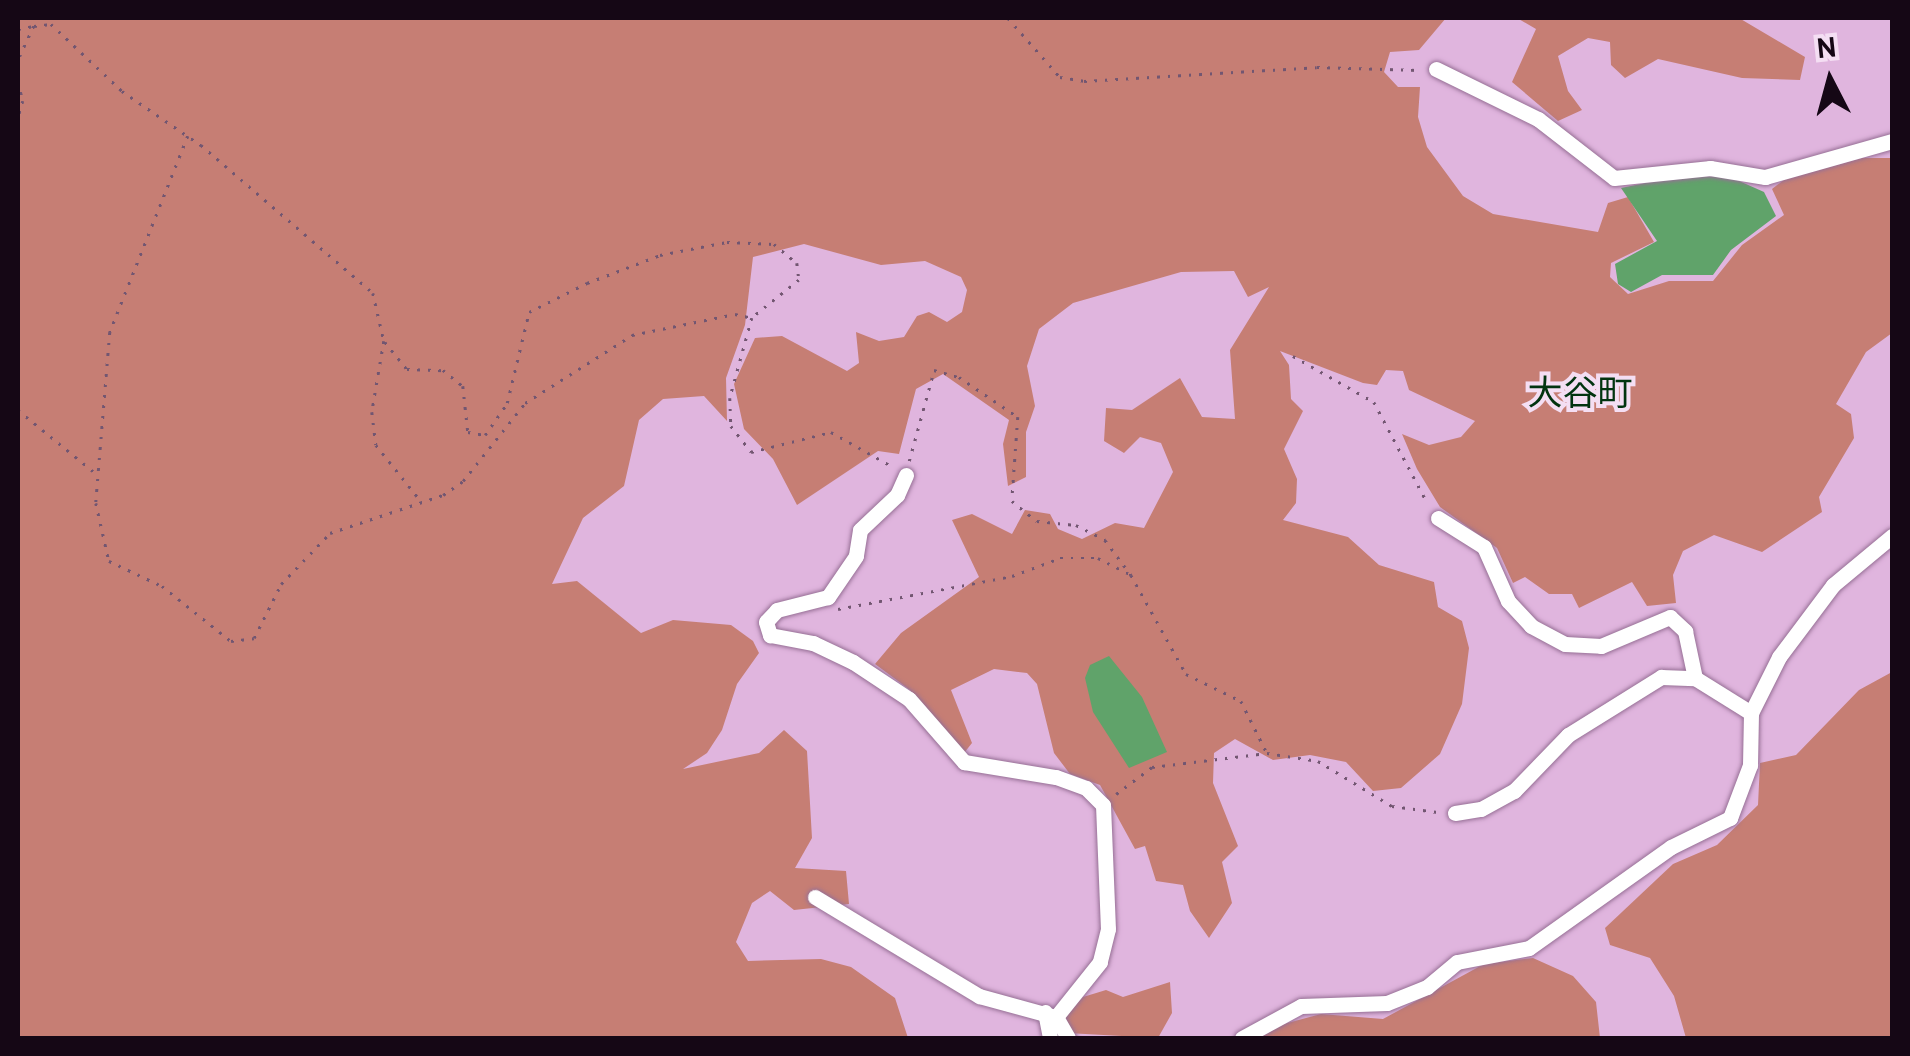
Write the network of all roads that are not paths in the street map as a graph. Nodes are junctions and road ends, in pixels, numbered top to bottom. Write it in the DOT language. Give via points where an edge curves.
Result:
graph roads {
  1 [pos="1436,68"];
  2 [pos="1892,140"];
  3 [pos="906,475"];
  4 [pos="1438,518"];
  5 [pos="1892,536"];
  6 [pos="1695,678"];
  7 [pos="1751,713"];
  8 [pos="1455,813"];
  9 [pos="815,897"];
  10 [pos="1050,1015"];
  11 [pos="1050,1038"];
  12 [pos="1068,1038"];
  13 [pos="1242,1038"];
  1 -- 2 [label="street" via="1538,119 1614,178 1710,168 1766,176"];
  3 -- 10 [label="street" via="897,495 860,530 856,556 828,597 777,610 766,622 770,635 853,662 909,699 964,762 1056,777 1086,788 1103,805 1108,929 1100,962"];
  4 -- 6 [label="street" via="1484,547 1508,601 1531,626 1565,644 1601,646 1670,617 1685,631"];
  5 -- 7 [label="street" via="1833,585 1779,657"];
  6 -- 7 [label="street"];
  6 -- 8 [label="street" via="1660,677 1568,734 1514,791 1482,810"];
  7 -- 13 [label="street" via="1750,765 1730,818 1671,847 1565,927 1529,948 1457,962 1427,987 1387,1003 1301,1006"];
  9 -- 10 [label="street" via="978,996"];
  10 -- 11 [label="street"];
  10 -- 12 [label="street"];
}
